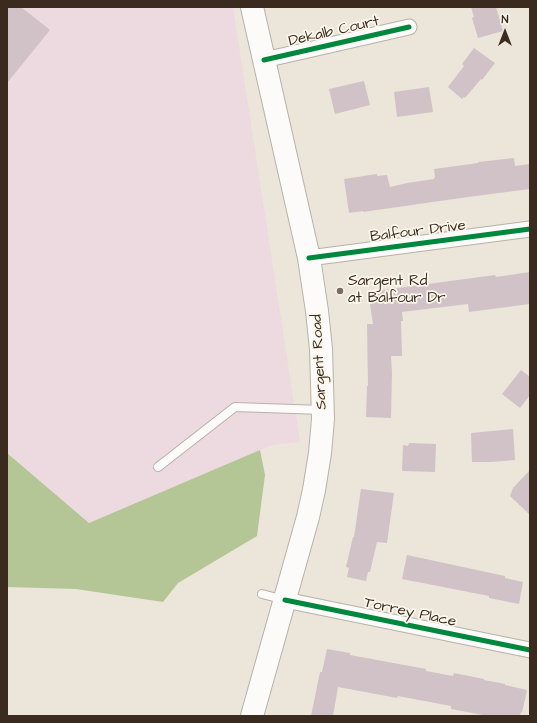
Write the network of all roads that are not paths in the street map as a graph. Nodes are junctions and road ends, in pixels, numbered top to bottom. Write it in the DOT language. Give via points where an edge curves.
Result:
graph roads {
  1 [pos="252,7"];
  2 [pos="409,27"];
  3 [pos="264,60"];
  4 [pos="530,229"];
  5 [pos="309,258"];
  6 [pos="323,410"];
  7 [pos="158,468"];
  8 [pos="262,594"];
  9 [pos="285,600"];
  10 [pos="530,650"];
  11 [pos="252,716"];
  1 -- 3 [label="main road, Sargent Road"];
  2 -- 3 [label="street, Dekalb Court"];
  3 -- 5 [label="main road, Sargent Road"];
  4 -- 5 [label="street, Balfour Drive"];
  5 -- 6 [label="main road, Sargent Road" via="321,349"];
  6 -- 7 [label="lane" via="235,407"];
  6 -- 9 [label="main road, Sargent Road" via="314,490"];
  8 -- 9 [label="lane"];
  9 -- 10 [label="street, Torrey Place"];
  9 -- 11 [label="main road, Sargent Road"];
}
